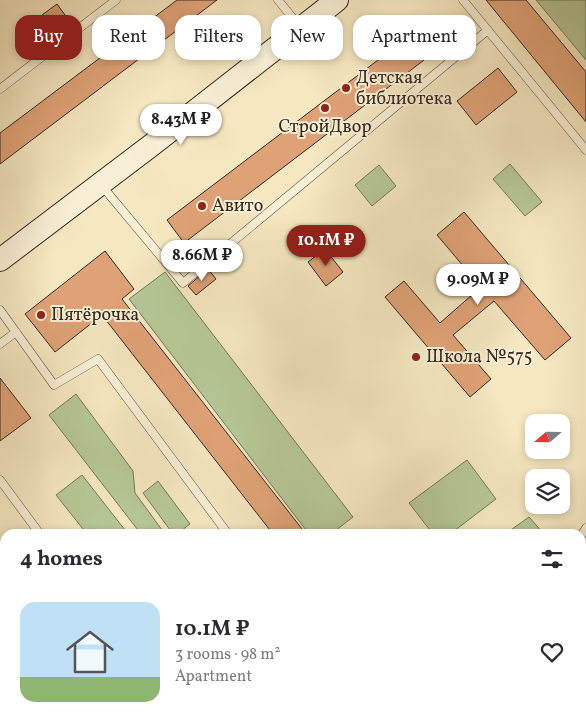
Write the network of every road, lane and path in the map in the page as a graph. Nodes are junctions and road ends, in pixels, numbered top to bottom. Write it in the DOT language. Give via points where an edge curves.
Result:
graph roads {
  1 [pos="116,0"];
  2 [pos="278,0"];
  3 [pos="337,0"];
  4 [pos="463,0"];
  5 [pos="290,15"];
  6 [pos="318,15"];
  7 [pos="488,30"];
  8 [pos="271,52"];
  9 [pos="0,89"];
  10 [pos="586,150"];
  11 [pos="100,184"];
  12 [pos="0,260"];
  13 [pos="0,310"];
  14 [pos="16,332"];
  15 [pos="0,344"];
  16 [pos="0,480"];
  17 [pos="36,529"];
  18 [pos="224,529"];
  1 -- 9 [label="lane"];
  2 -- 5 [label="lane"];
  3 -- 6 [label="street"];
  4 -- 7 [label="lane"];
  7 -- 10 [label="lane"];
  7 -- 11 [label="lane" via="184,283"];
  8 -- 11 [label="street"];
  11 -- 12 [label="street"];
  13 -- 14 [label="lane"];
  14 -- 15 [label="lane"];
  14 -- 18 [label="lane" via="54,385 98,359"];
  16 -- 17 [label="lane"];
}
